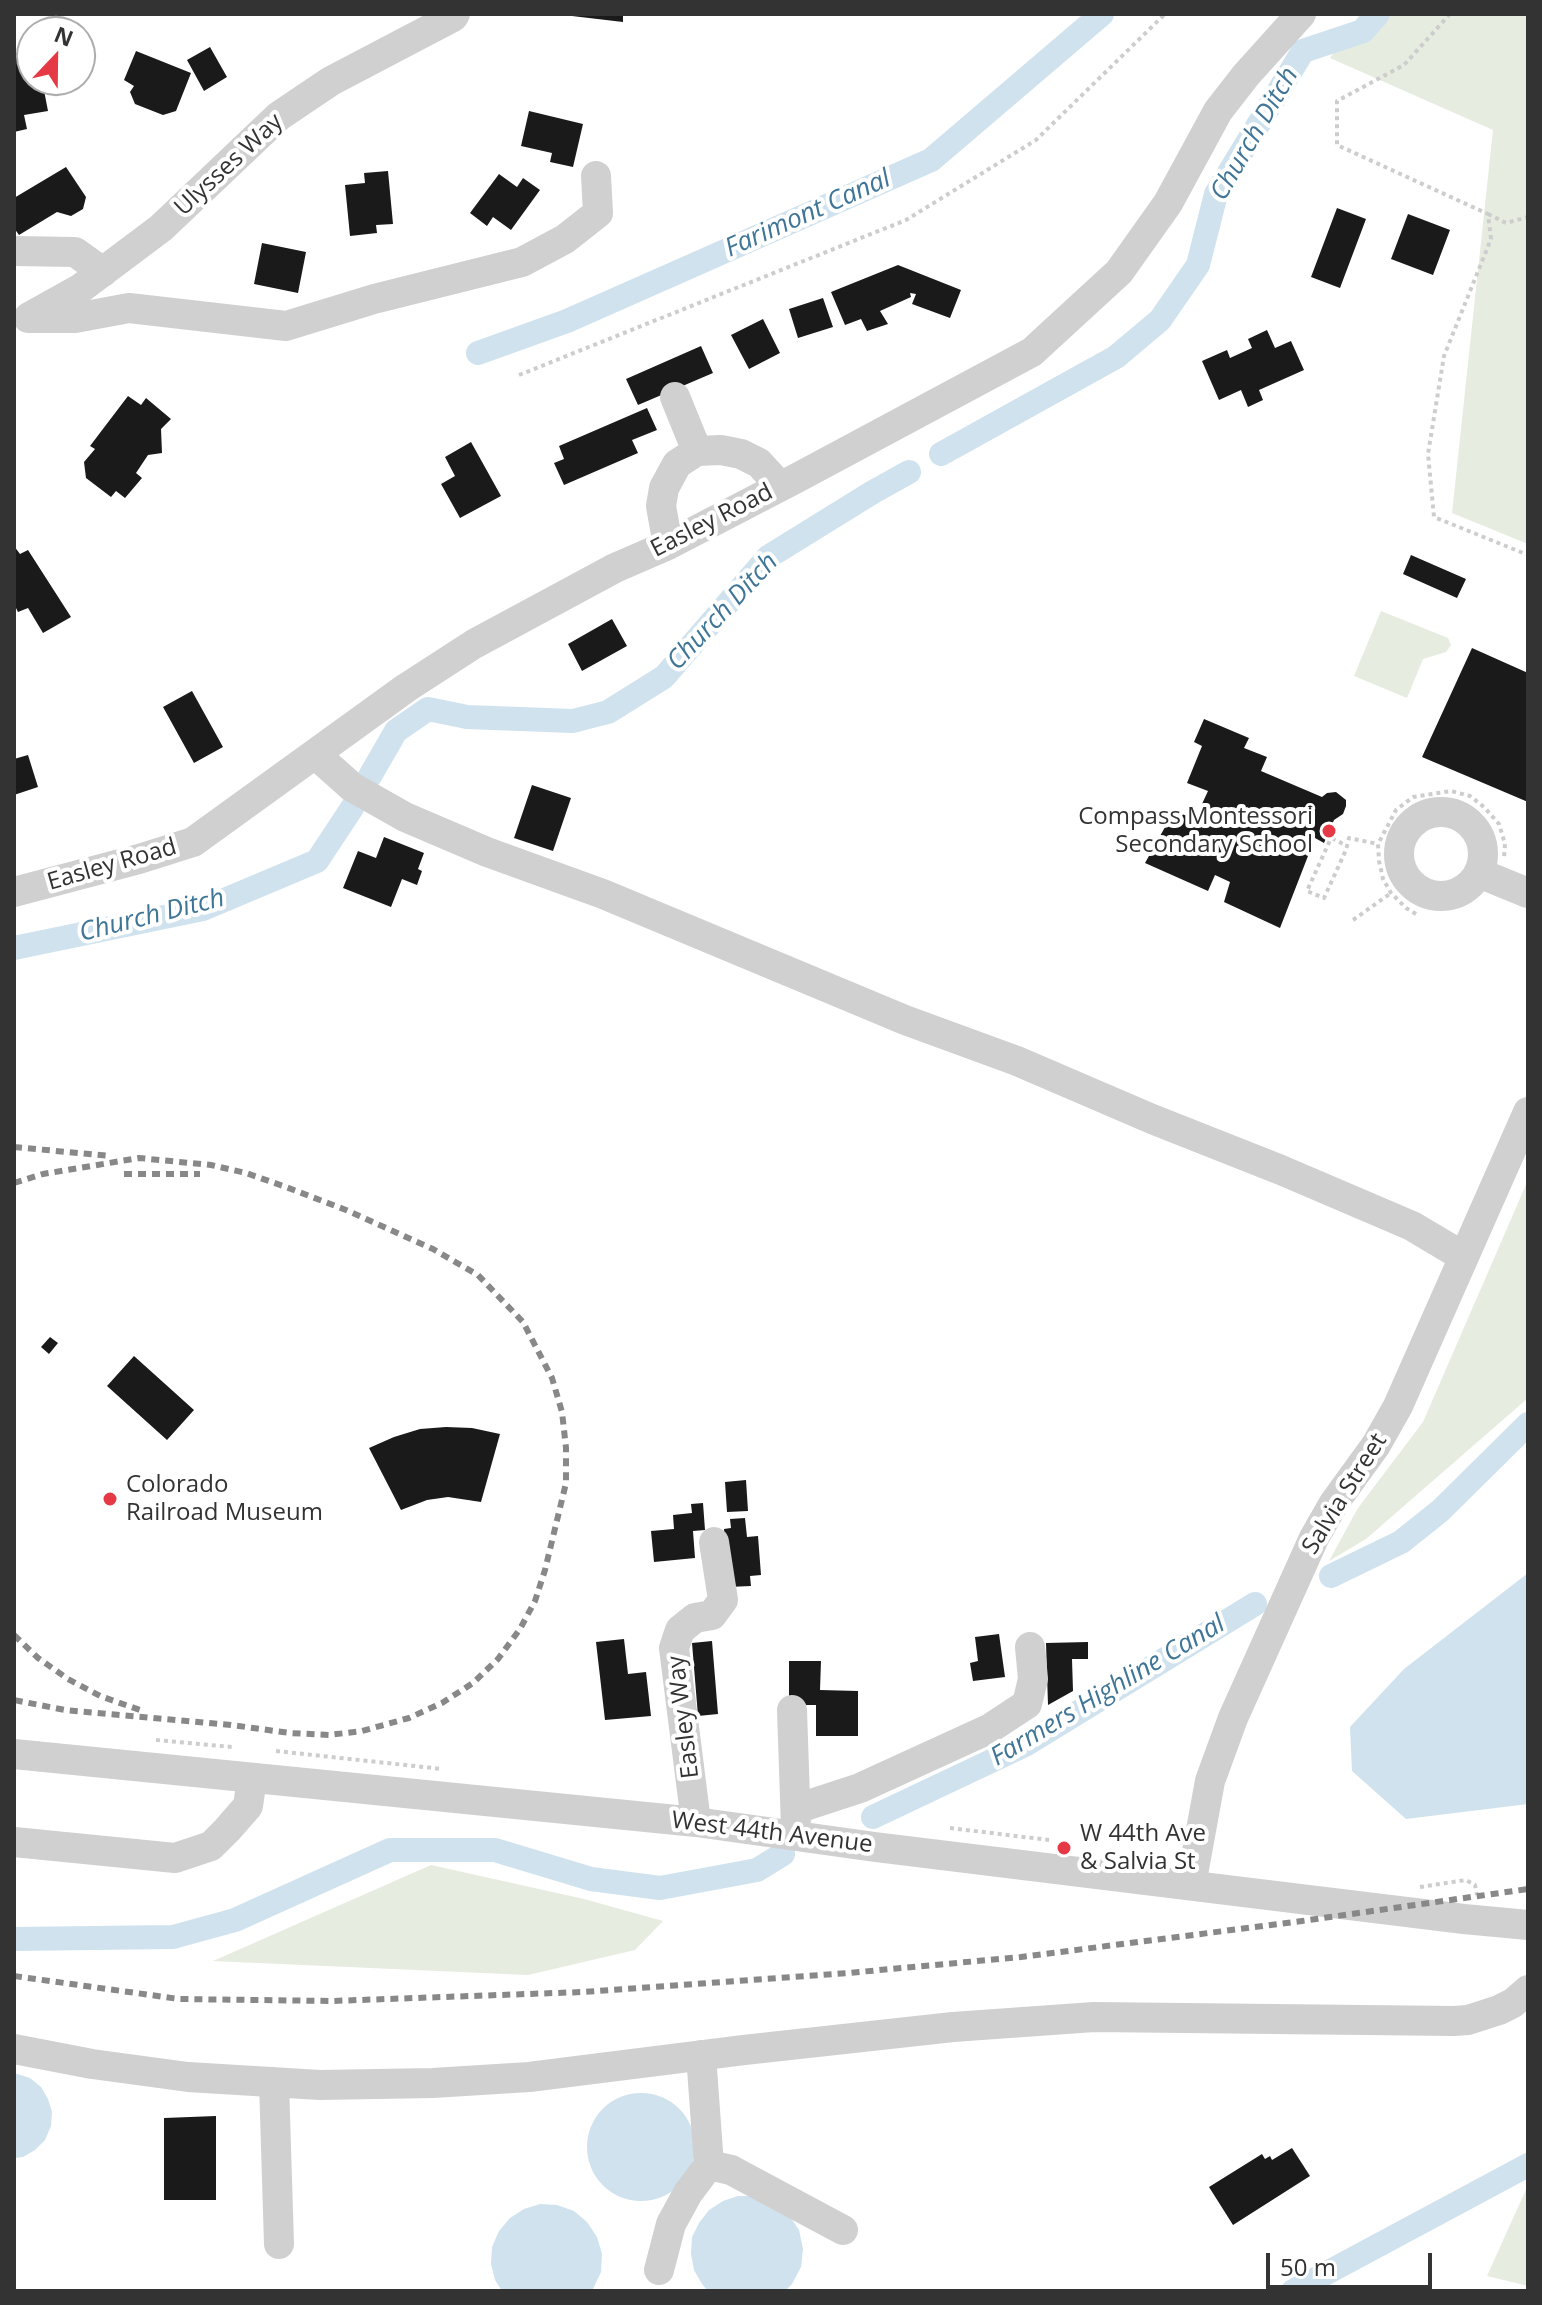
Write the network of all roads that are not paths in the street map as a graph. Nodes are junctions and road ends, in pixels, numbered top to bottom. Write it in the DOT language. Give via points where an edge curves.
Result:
graph roads {
  1 [pos="1301,14"];
  2 [pos="454,15"];
  3 [pos="596,176"];
  4 [pos="14,251"];
  5 [pos="103,272"];
  6 [pos="21,323"];
  7 [pos="675,397"];
  8 [pos="697,451"];
  9 [pos="780,486"];
  10 [pos="668,545"];
  11 [pos="315,754"];
  12 [pos="1479,873"];
  13 [pos="1523,891"];
  14 [pos="14,892"];
  15 [pos="1528,1112"];
  16 [pos="1464,1257"];
  17 [pos="714,1542"];
  18 [pos="1030,1647"];
  19 [pos="792,1710"];
  20 [pos="14,1754"];
  21 [pos="252,1778"];
  22 [pos="696,1822"];
  23 [pos="797,1827"];
  24 [pos="14,1842"];
  25 [pos="1191,1885"];
  26 [pos="1528,1925"];
  27 [pos="1528,1990"];
  28 [pos="14,2049"];
  29 [pos="701,2055"];
  30 [pos="274,2082"];
  31 [pos="709,2165"];
  32 [pos="843,2230"];
  33 [pos="279,2244"];
  34 [pos="659,2270"];
  1 -- 9 [label="street, Easley Road" via="1218,111 1168,203 1119,272 1032,352"];
  2 -- 5 [label="street, Ulysses Way" via="331,81 279,116 161,228"];
  3 -- 6 [label="street" via="598,213 522,262 286,326 129,308"];
  4 -- 5 [label="street" via="75,252"];
  5 -- 6 [label="street, Ulysses Way"];
  7 -- 8 [label="street"];
  8 -- 9 [label="street" via="741,454 759,463"];
  8 -- 10 [label="street" via="677,464 664,488 661,506"];
  9 -- 10 [label="street, Easley Road"];
  10 -- 11 [label="street, Easley Road" via="474,644"];
  11 -- 14 [label="street, Easley Road" via="193,842"];
  11 -- 16 [label="street" via="352,787 419,823 1295,1176 1412,1226"];
  12 -- 13 [label="street"];
  15 -- 16 [label="street, Salvia Street"];
  16 -- 25 [label="street, Salvia Street" via="1389,1423 1314,1538 1233,1718 1210,1781"];
  17 -- 22 [label="street, Easley Way" via="723,1600 712,1615 695,1618 680,1630 674,1648"];
  18 -- 23 [label="street" via="1033,1679 1027,1704 989,1729 860,1788"];
  19 -- 23 [label="street"];
  20 -- 21 [label="street, West 44th Avenue"];
  21 -- 22 [label="street, West 44th Avenue"];
  21 -- 24 [label="street" via="248,1806 227,1830 211,1846 175,1858"];
  22 -- 23 [label="street, West 44th Avenue"];
  23 -- 25 [label="street, West 44th Avenue" via="875,1847"];
  25 -- 26 [label="street, West 44th Avenue"];
  27 -- 29 [label="street" via="1499,2010 1468,2020 1094,2017"];
  28 -- 30 [label="street" via="140,2071"];
  29 -- 30 [label="street" via="433,2083"];
  29 -- 31 [label="street"];
  30 -- 33 [label="street"];
  31 -- 32 [label="street" via="731,2170"];
  31 -- 34 [label="street" via="671,2224"];
}
